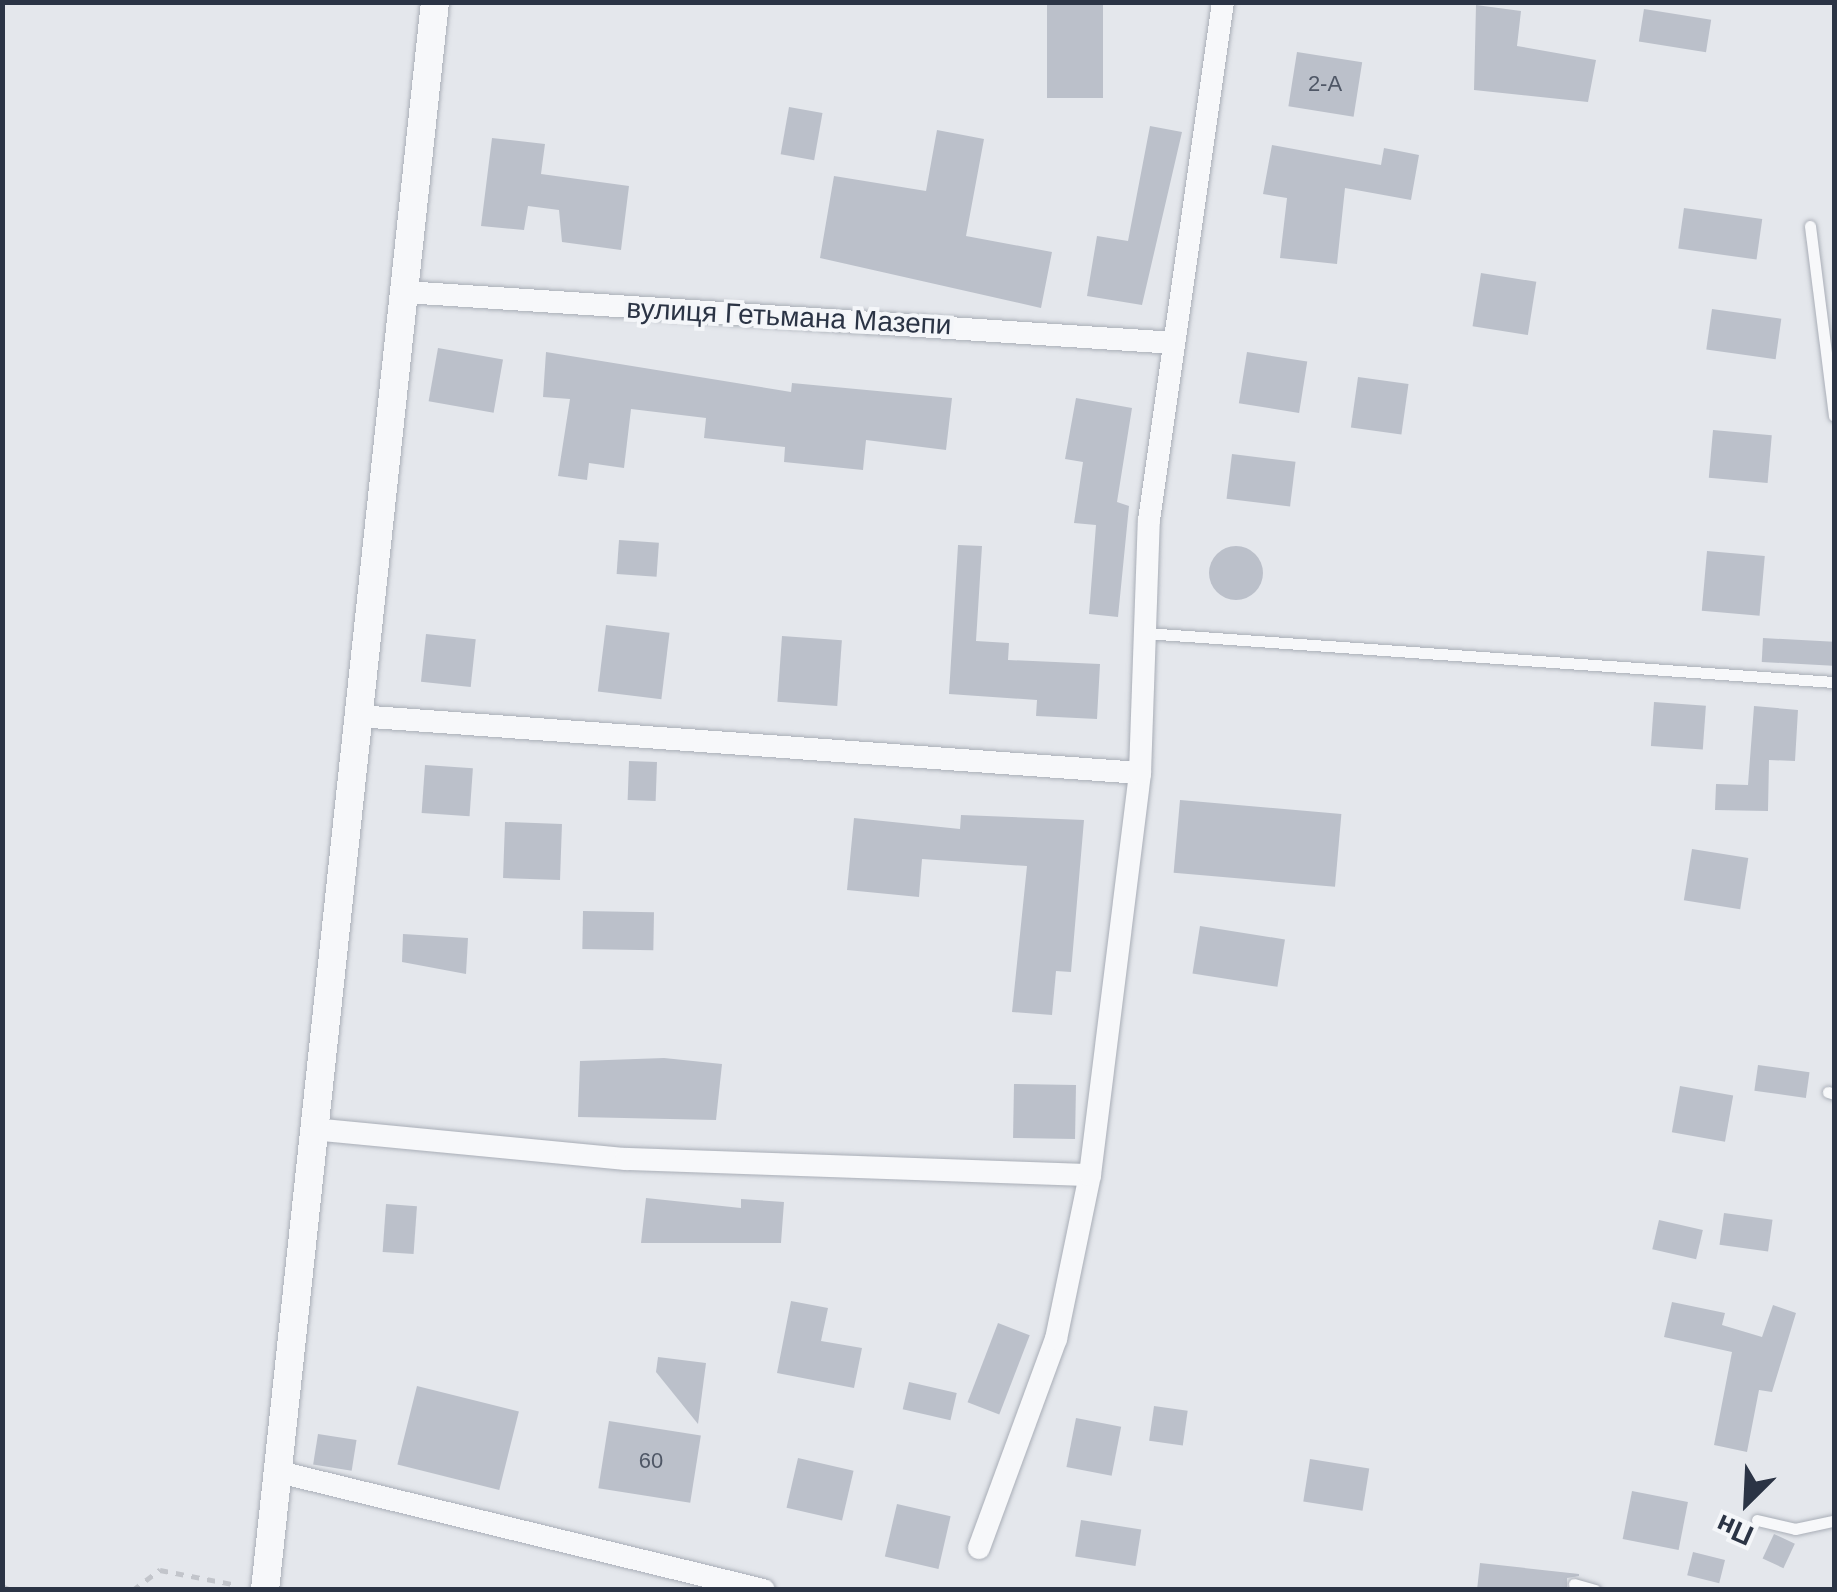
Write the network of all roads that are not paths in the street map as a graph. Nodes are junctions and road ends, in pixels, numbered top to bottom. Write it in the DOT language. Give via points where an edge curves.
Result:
graph roads {
  1 [pos="435,2"];
  2 [pos="1224,2"];
  3 [pos="1810,226"];
  4 [pos="404,292"];
  5 [pos="1174,342"];
  6 [pos="1834,416"];
  7 [pos="1141,632"];
  8 [pos="1834,682"];
  9 [pos="358,716"];
  10 [pos="1140,773"];
  11 [pos="313,1128"];
  12 [pos="1090,1175"];
  13 [pos="278,1472"];
  14 [pos="1757,1520"];
  15 [pos="1834,1521"];
  16 [pos="979,1548"];
  17 [pos="1574,1584"];
  18 [pos="254,1588"];
  19 [pos="764,1590"];
  20 [pos="1595,1590"];
  1 -- 4 [label="street"];
  2 -- 5 [label="street"];
  3 -- 6 [label="lane"];
  4 -- 5 [label="street, вулиця Гетьмана Мазепи"];
  4 -- 9 [label="street"];
  5 -- 7 [label="street"];
  7 -- 8 [label="lane"];
  7 -- 10 [label="street"];
  9 -- 10 [label="street"];
  9 -- 11 [label="street"];
  10 -- 12 [label="street"];
  11 -- 12 [label="street" via="626,1159"];
  11 -- 13 [label="street"];
  12 -- 16 [label="street" via="1046,1373"];
  13 -- 18 [label="street"];
  13 -- 19 [label="street"];
  14 -- 15 [label="lane" via="1795,1529"];
  17 -- 20 [label="lane"];
}
